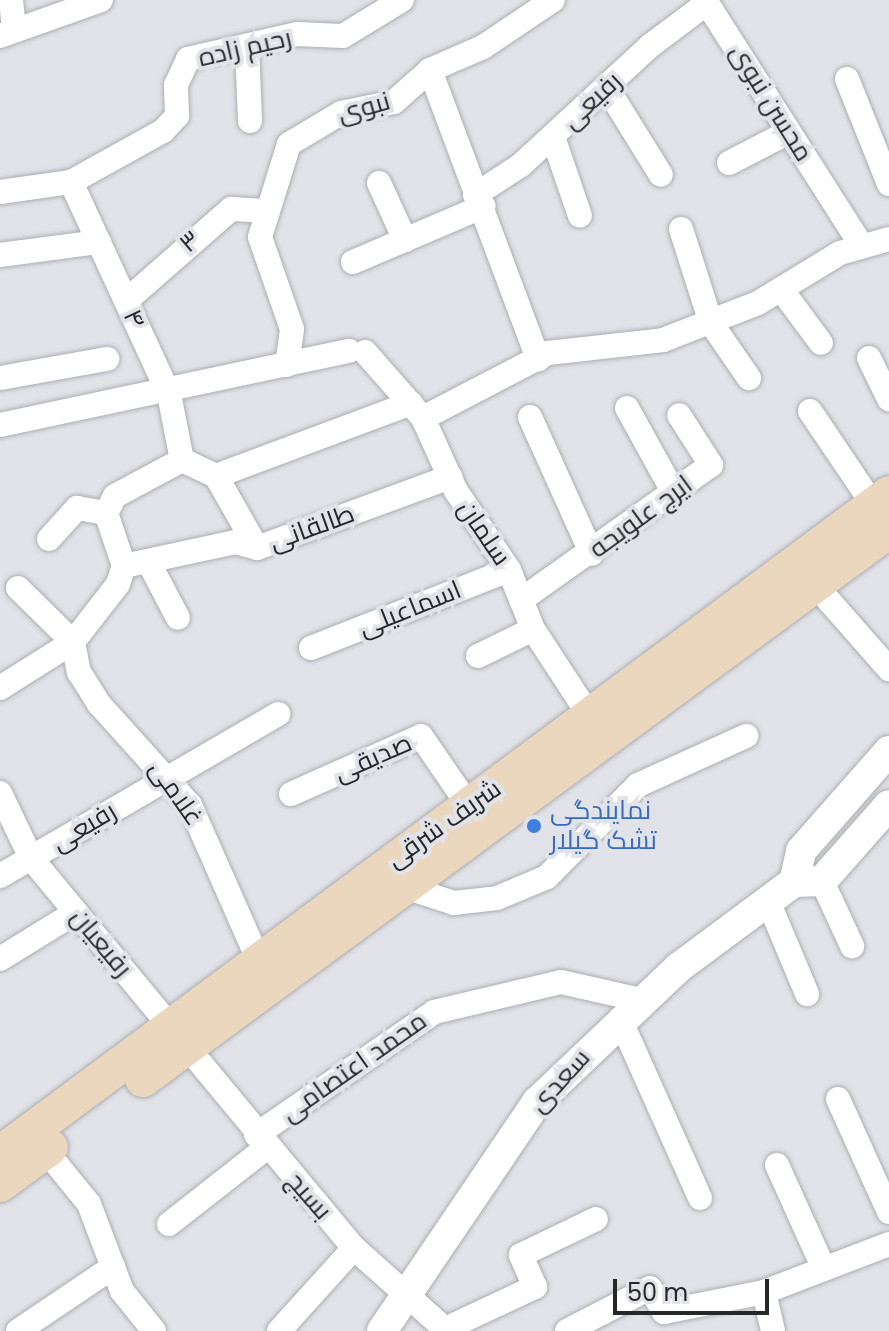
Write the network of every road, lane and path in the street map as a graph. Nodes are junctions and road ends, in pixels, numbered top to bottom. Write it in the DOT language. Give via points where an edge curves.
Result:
graph roads {
  1 [pos="11,0"];
  2 [pos="101,0"];
  3 [pos="402,0"];
  4 [pos="553,0"];
  5 [pos="706,2"];
  6 [pos="7,33"];
  7 [pos="247,46"];
  8 [pos="430,70"];
  9 [pos="847,79"];
  10 [pos="607,88"];
  11 [pos="250,121"];
  12 [pos="785,134"];
  13 [pos="553,137"];
  14 [pos="729,163"];
  15 [pos="661,175"];
  16 [pos="71,182"];
  17 [pos="379,183"];
  18 [pos="889,184"];
  19 [pos="0,192"];
  20 [pos="480,200"];
  21 [pos="267,211"];
  22 [pos="580,216"];
  23 [pos="681,229"];
  24 [pos="889,239"];
  25 [pos="405,240"];
  26 [pos="99,242"];
  27 [pos="862,246"];
  28 [pos="0,255"];
  29 [pos="353,262"];
  30 [pos="781,289"];
  31 [pos="126,301"];
  32 [pos="711,323"];
  33 [pos="821,343"];
  34 [pos="869,358"];
  35 [pos="107,359"];
  36 [pos="538,359"];
  37 [pos="287,365"];
  38 [pos="0,378"];
  39 [pos="749,378"];
  40 [pos="169,394"];
  41 [pos="889,399"];
  42 [pos="627,408"];
  43 [pos="417,411"];
  44 [pos="810,411"];
  45 [pos="679,415"];
  46 [pos="530,417"];
  47 [pos="0,425"];
  48 [pos="182,460"];
  49 [pos="216,476"];
  50 [pos="450,477"];
  51 [pos="674,493"];
  52 [pos="884,510"];
  53 [pos="106,513"];
  54 [pos="49,539"];
  55 [pos="257,548"];
  56 [pos="592,554"];
  57 [pos="136,564"];
  58 [pos="509,570"];
  59 [pos="816,586"];
  60 [pos="18,588"];
  61 [pos="521,600"];
  62 [pos="178,618"];
  63 [pos="533,629"];
  64 [pos="73,642"];
  65 [pos="311,648"];
  66 [pos="478,656"];
  67 [pos="889,669"];
  68 [pos="0,688"];
  69 [pos="278,714"];
  70 [pos="593,721"];
  71 [pos="746,736"];
  72 [pos="889,751"];
  73 [pos="167,776"];
  74 [pos="0,793"];
  75 [pos="291,794"];
  76 [pos="889,805"];
  77 [pos="469,806"];
  78 [pos="31,858"];
  79 [pos="0,876"];
  80 [pos="808,881"];
  81 [pos="405,887"];
  82 [pos="768,901"];
  83 [pos="76,912"];
  84 [pos="852,946"];
  85 [pos="0,959"];
  86 [pos="258,959"];
  87 [pos="807,994"];
  88 [pos="631,1010"];
  89 [pos="179,1037"];
  90 [pos="838,1099"];
  91 [pos="261,1142"];
  92 [pos="46,1151"];
  93 [pos="0,1154"];
  94 [pos="777,1165"];
  95 [pos="0,1184"];
  96 [pos="700,1198"];
  97 [pos="889,1212"];
  98 [pos="596,1219"];
  99 [pos="169,1224"];
  100 [pos="889,1244"];
  101 [pos="354,1248"];
  102 [pos="113,1267"];
  103 [pos="824,1269"];
  104 [pos="405,1292"];
  105 [pos="764,1292"];
  106 [pos="443,1329"];
  107 [pos="18,1331"];
  108 [pos="154,1331"];
  109 [pos="279,1331"];
  110 [pos="382,1331"];
  111 [pos="567,1331"];
  112 [pos="773,1331"];
  1 -- 6 [label="street"];
  2 -- 6 [label="street"];
  3 -- 7 [label="street, رحیم زاده" via="343,36 297,34"];
  4 -- 8 [label="street, نبوی" via="483,47"];
  5 -- 10 [label="street, رفیعی"];
  5 -- 12 [label="street, محسن نبوی"];
  7 -- 11 [label="street"];
  7 -- 16 [label="street, رحیم زاده" via="188,59 176,85 177,116 163,131"];
  8 -- 20 [label="street"];
  8 -- 21 [label="street, نبوی" via="394,102 341,113 289,144"];
  9 -- 18 [label="street"];
  10 -- 13 [label="street, رفیعی"];
  10 -- 15 [label="street"];
  12 -- 14 [label="street"];
  12 -- 27 [label="street, محسن نبوی"];
  13 -- 20 [label="street, رفیعی"];
  13 -- 22 [label="street"];
  16 -- 19 [label="street, رحیم زاده"];
  16 -- 26 [label="street, ۴"];
  17 -- 25 [label="street"];
  20 -- 25 [label="street, رفیعی"];
  20 -- 36 [label="street"];
  21 -- 31 [label="street, ۳" via="231,209"];
  21 -- 37 [label="street, نبوی" via="260,237 292,329"];
  23 -- 32 [label="street"];
  24 -- 27 [label="street"];
  25 -- 29 [label="street, رفیعی"];
  26 -- 28 [label="street"];
  26 -- 31 [label="street, ۴"];
  27 -- 30 [label="street"];
  30 -- 32 [label="street"];
  30 -- 33 [label="street"];
  31 -- 40 [label="street, ۴"];
  32 -- 36 [label="street" via="663,340 574,345"];
  32 -- 39 [label="street"];
  34 -- 41 [label="street"];
  35 -- 38 [label="street"];
  36 -- 43 [label="street"];
  37 -- 40 [label="street, سلمان"];
  37 -- 43 [label="street, سلمان" via="357,351"];
  40 -- 47 [label="street, سلمان"];
  40 -- 48 [label="street, ۴"];
  42 -- 51 [label="street"];
  43 -- 49 [label="street"];
  43 -- 50 [label="street, سلمان"];
  44 -- 52 [label="street"];
  45 -- 51 [label="street, ایرج علویجه" via="711,465"];
  46 -- 56 [label="street"];
  48 -- 49 [label="street"];
  48 -- 53 [label="street" via="124,487"];
  49 -- 55 [label="street"];
  50 -- 55 [label="street, طالقانی"];
  50 -- 58 [label="street, سلمان"];
  51 -- 56 [label="street, ایرج علویجه"];
  52 -- 59 [label="main road, شریف شرقی"];
  52 -- 70 [label="main road, شریف شرقی"];
  53 -- 54 [label="street" via="77,508"];
  53 -- 57 [label="street"];
  55 -- 57 [label="street, طالقانی" via="235,542"];
  56 -- 61 [label="street, ایرج علویجه"];
  57 -- 62 [label="street"];
  57 -- 64 [label="street"];
  58 -- 61 [label="street, سلمان"];
  58 -- 65 [label="street, اسماعیلی"];
  59 -- 67 [label="street"];
  59 -- 81 [label="main road, شریف شرقی"];
  60 -- 64 [label="street"];
  61 -- 63 [label="street, سلمان"];
  63 -- 66 [label="street"];
  63 -- 70 [label="street, سلمان"];
  64 -- 68 [label="street"];
  64 -- 73 [label="street, غلامی" via="79,672 99,704"];
  69 -- 73 [label="street, رفیعی"];
  70 -- 77 [label="main road, شریف شرقی"];
  71 -- 81 [label="street" via="638,785 547,877 497,898 454,903"];
  72 -- 80 [label="street" via="801,851"];
  73 -- 78 [label="street, رفیعی"];
  73 -- 86 [label="street, غلامی" via="232,886"];
  74 -- 78 [label="street, رفیعیان"];
  75 -- 77 [label="street, صدیقی" via="421,736"];
  76 -- 80 [label="street, سعدی"];
  77 -- 86 [label="main road, شریف شرقی"];
  78 -- 79 [label="street, رفیعی"];
  78 -- 83 [label="street, رفیعیان"];
  80 -- 82 [label="street, سعدی"];
  80 -- 84 [label="street"];
  81 -- 89 [label="main road, شریف شرقی"];
  82 -- 87 [label="street"];
  82 -- 88 [label="street, سعدی"];
  83 -- 85 [label="street"];
  83 -- 89 [label="street, رفیعیان"];
  86 -- 89 [label="main road, شریف شرقی"];
  88 -- 91 [label="street, محمد اعتصامی" via="561,982 434,1012"];
  88 -- 96 [label="street"];
  88 -- 104 [label="street, سعدی" via="537,1102"];
  89 -- 91 [label="street, بسیج"];
  89 -- 92 [label="main road, شریف شرقی"];
  89 -- 93 [label="main road, شریف شرقی"];
  90 -- 97 [label="street"];
  91 -- 99 [label="street, محمد اعتصامی"];
  91 -- 101 [label="street, بسیج"];
  92 -- 95 [label="main road, شریف شرقی"];
  92 -- 102 [label="street" via="89,1204"];
  94 -- 103 [label="street"];
  98 -- 106 [label="street" via="521,1255 535,1287"];
  100 -- 103 [label="street"];
  101 -- 104 [label="street, بسیج"];
  101 -- 109 [label="street"];
  102 -- 107 [label="street"];
  102 -- 108 [label="street"];
  103 -- 105 [label="street"];
  104 -- 106 [label="street, بسیج"];
  104 -- 110 [label="street, سعدی"];
  105 -- 111 [label="street" via="664,1312 650,1288"];
  105 -- 112 [label="street"];
}
